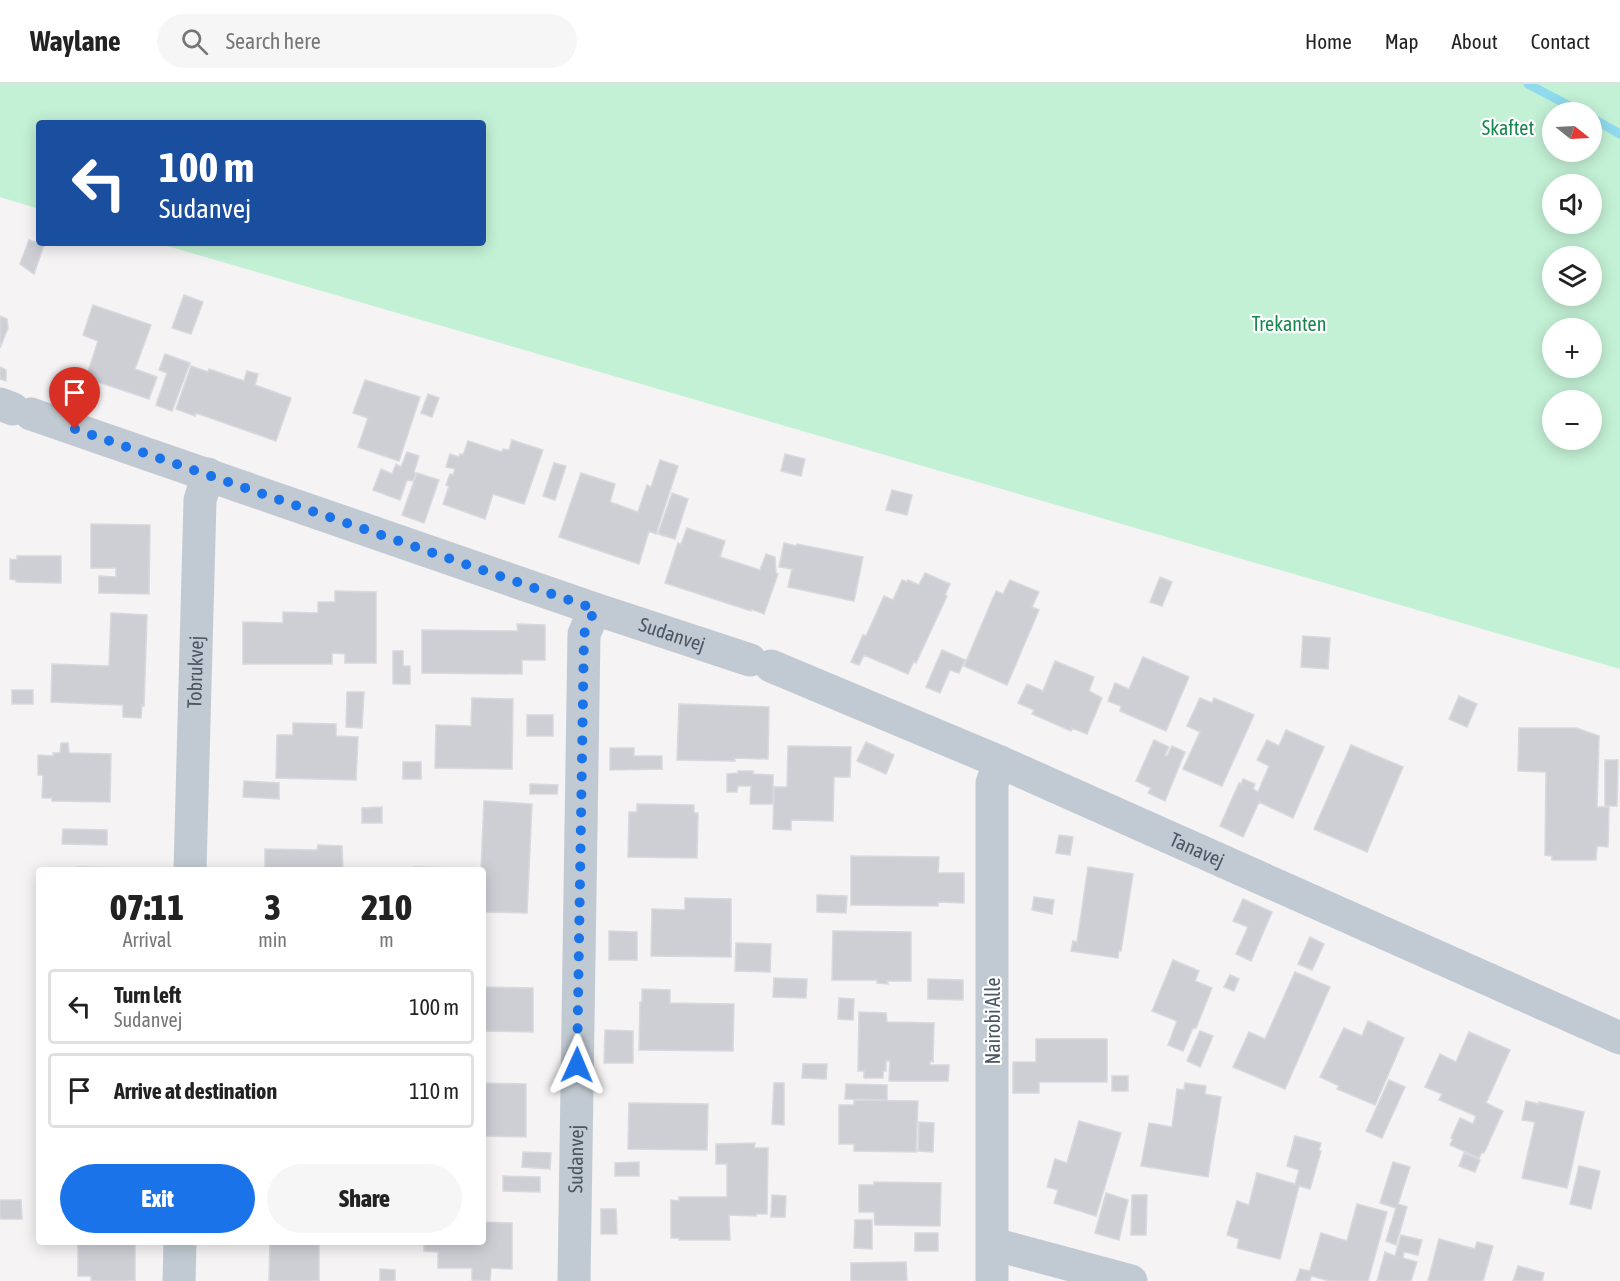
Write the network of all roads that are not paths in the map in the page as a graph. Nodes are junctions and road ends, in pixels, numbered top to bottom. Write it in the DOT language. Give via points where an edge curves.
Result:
graph roads {
  1 [pos="15,409"];
  2 [pos="208,474"];
  3 [pos="595,609"];
  4 [pos="760,663"];
  5 [pos="1000,762"];
  6 [pos="190,867"];
  7 [pos="1620,1038"];
  8 [pos="993,1244"];
  9 [pos="180,1245"];
  10 [pos="179,1281"];
  11 [pos="574,1281"];
  12 [pos="992,1281"];
  13 [pos="1131,1281"];
  1 -- 2 [label="street, Sudanvej"];
  2 -- 3 [label="street, Sudanvej"];
  2 -- 6 [label="street, Tobrukvej" via="200,500"];
  3 -- 4 [label="street, Sudanvej"];
  3 -- 11 [label="street, Sudanvej" via="584,634"];
  4 -- 5 [label="street, Tanavej"];
  5 -- 7 [label="street, Tanavej"];
  5 -- 8 [label="street, Nairobi Alle" via="992,783"];
  8 -- 12 [label="street, Nairobi Alle"];
  8 -- 13 [label="street"];
  9 -- 10 [label="street"];
}
